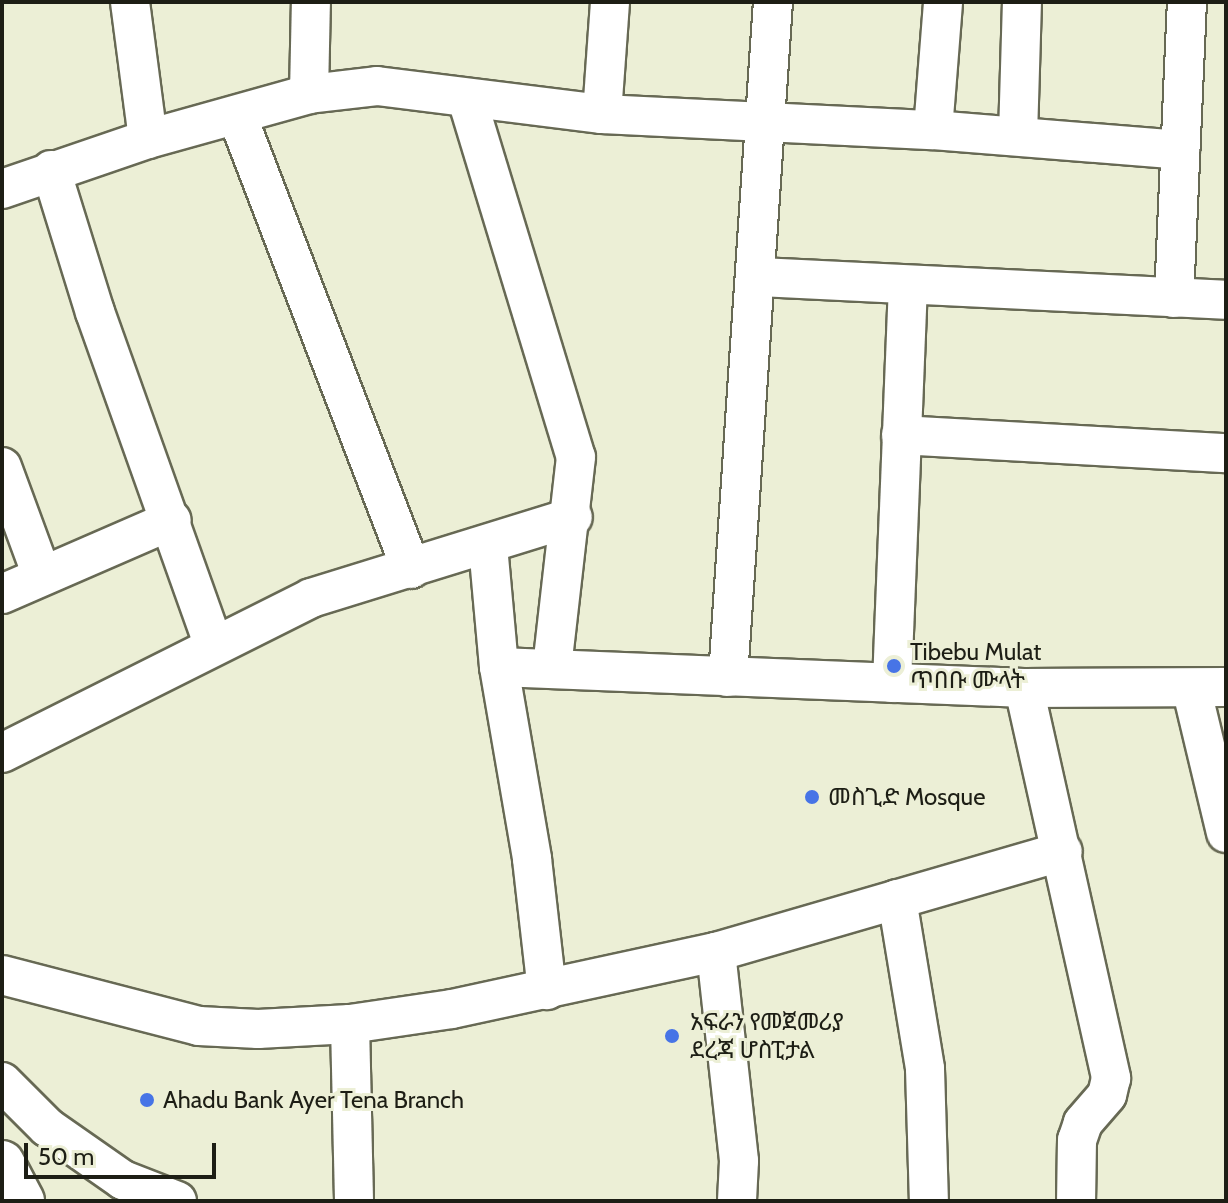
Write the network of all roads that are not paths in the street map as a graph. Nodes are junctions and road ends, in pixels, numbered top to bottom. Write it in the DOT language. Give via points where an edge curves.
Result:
graph roads {
  1 [pos="130,2"];
  2 [pos="311,2"];
  3 [pos="610,2"];
  4 [pos="773,2"];
  5 [pos="943,2"];
  6 [pos="1022,2"];
  7 [pos="1187,2"];
  8 [pos="309,94"];
  9 [pos="467,99"];
  10 [pos="602,114"];
  11 [pos="238,118"];
  12 [pos="767,126"];
  13 [pos="933,130"];
  14 [pos="1018,136"];
  15 [pos="148,139"];
  16 [pos="1180,150"];
  17 [pos="51,170"];
  18 [pos="2,189"];
  19 [pos="758,277"];
  20 [pos="908,285"];
  21 [pos="1174,298"];
  22 [pos="1226,300"];
  23 [pos="901,435"];
  24 [pos="1226,453"];
  25 [pos="2,467"];
  26 [pos="573,517"];
  27 [pos="172,520"];
  28 [pos="488,546"];
  29 [pos="411,569"];
  30 [pos="41,573"];
  31 [pos="2,594"];
  32 [pos="213,643"];
  33 [pos="499,667"];
  34 [pos="552,669"];
  35 [pos="728,677"];
  36 [pos="892,683"];
  37 [pos="1024,688"];
  38 [pos="1209,689"];
  39 [pos="2,753"];
  40 [pos="1226,833"];
  41 [pos="1063,851"];
  42 [pos="897,899"];
  43 [pos="716,952"];
  44 [pos="2,975"];
  45 [pos="547,990"];
  46 [pos="350,1024"];
  47 [pos="2,1082"];
  48 [pos="2,1163"];
  49 [pos="22,1201"];
  50 [pos="177,1201"];
  51 [pos="354,1201"];
  52 [pos="737,1201"];
  53 [pos="929,1201"];
  54 [pos="1076,1201"];
  1 -- 15 [label="street"];
  2 -- 8 [label="street"];
  3 -- 10 [label="street"];
  4 -- 12 [label="street"];
  5 -- 13 [label="street"];
  6 -- 14 [label="street"];
  7 -- 16 [label="street"];
  8 -- 9 [label="street" via="401,86"];
  8 -- 11 [label="street"];
  9 -- 10 [label="street"];
  9 -- 26 [label="street" via="576,457"];
  10 -- 12 [label="street"];
  11 -- 15 [label="street"];
  11 -- 29 [label="street"];
  12 -- 13 [label="street"];
  12 -- 19 [label="street"];
  13 -- 14 [label="street"];
  14 -- 16 [label="street"];
  15 -- 17 [label="street"];
  16 -- 21 [label="street"];
  17 -- 18 [label="street"];
  17 -- 27 [label="street" via="95,312"];
  19 -- 20 [label="street"];
  19 -- 35 [label="street"];
  20 -- 21 [label="street"];
  20 -- 23 [label="street"];
  21 -- 22 [label="street"];
  23 -- 24 [label="street"];
  23 -- 36 [label="street"];
  25 -- 30 [label="street"];
  26 -- 28 [label="street"];
  26 -- 34 [label="street"];
  27 -- 30 [label="street"];
  27 -- 32 [label="street"];
  28 -- 29 [label="street"];
  28 -- 33 [label="street"];
  29 -- 32 [label="street" via="311,598"];
  30 -- 31 [label="street"];
  32 -- 39 [label="street"];
  33 -- 34 [label="street"];
  33 -- 45 [label="street" via="532,859"];
  34 -- 35 [label="street"];
  35 -- 36 [label="street"];
  36 -- 37 [label="street"];
  37 -- 38 [label="street"];
  37 -- 41 [label="street"];
  38 -- 40 [label="street"];
  41 -- 42 [label="street"];
  41 -- 54 [label="street" via="1111,1078 1077,1140"];
  42 -- 43 [label="street"];
  42 -- 53 [label="street" via="925,1069"];
  43 -- 45 [label="street"];
  43 -- 52 [label="street" via="739,1161"];
  44 -- 46 [label="street" via="199,1026"];
  45 -- 46 [label="street"];
  46 -- 51 [label="street"];
  47 -- 50 [label="street" via="47,1127 123,1180"];
  48 -- 49 [label="highway"];
}
